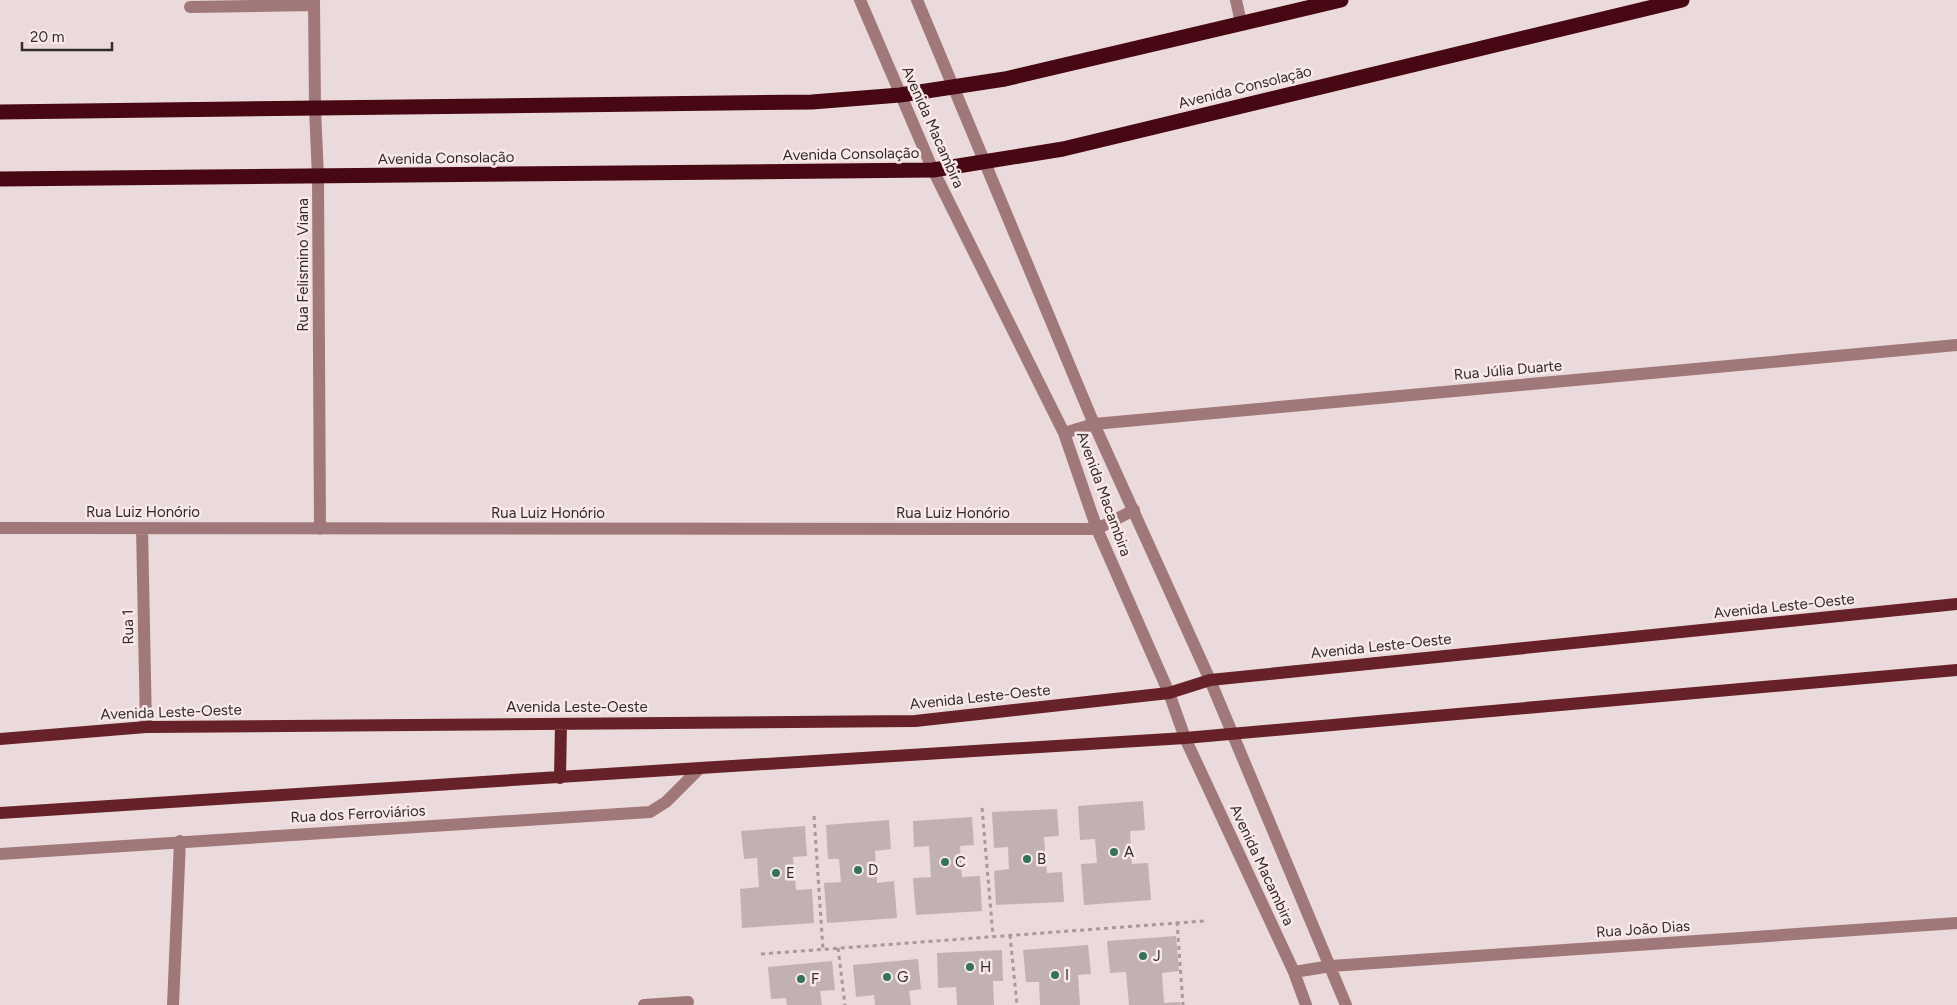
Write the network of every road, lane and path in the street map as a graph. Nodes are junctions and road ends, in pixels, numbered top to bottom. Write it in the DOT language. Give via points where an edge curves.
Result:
graph roads {
  1 [pos="860,0"];
  2 [pos="917,0"];
  3 [pos="1236,0"];
  4 [pos="1341,0"];
  5 [pos="1682,0"];
  6 [pos="314,3"];
  7 [pos="190,7"];
  8 [pos="1241,24"];
  9 [pos="953,86"];
  10 [pos="900,95"];
  11 [pos="314,109"];
  12 [pos="0,112"];
  13 [pos="984,162"];
  14 [pos="933,170"];
  15 [pos="318,177"];
  16 [pos="0,179"];
  17 [pos="1957,346"];
  18 [pos="1094,424"];
  19 [pos="1064,434"];
  20 [pos="1134,510"];
  21 [pos="0,528"];
  22 [pos="142,528"];
  23 [pos="320,529"];
  24 [pos="1097,530"];
  25 [pos="1957,604"];
  26 [pos="1957,670"];
  27 [pos="1210,680"];
  28 [pos="1169,693"];
  29 [pos="561,724"];
  30 [pos="146,726"];
  31 [pos="1231,733"];
  32 [pos="1185,738"];
  33 [pos="0,740"];
  34 [pos="700,768"];
  35 [pos="560,778"];
  36 [pos="982,808"];
  37 [pos="0,814"];
  38 [pos="814,816"];
  39 [pos="180,841"];
  40 [pos="0,854"];
  41 [pos="1204,921"];
  42 [pos="1177,922"];
  43 [pos="1957,923"];
  44 [pos="1010,935"];
  45 [pos="993,936"];
  46 [pos="838,948"];
  47 [pos="823,950"];
  48 [pos="760,954"];
  49 [pos="1331,966"];
  50 [pos="1294,972"];
  51 [pos="688,1002"];
  52 [pos="173,1005"];
  53 [pos="644,1005"];
  54 [pos="845,1005"];
  55 [pos="1017,1005"];
  56 [pos="1183,1005"];
  57 [pos="1306,1005"];
  58 [pos="1346,1005"];
  1 -- 10 [label="street, Avenida Macambira"];
  2 -- 9 [label="street, Avenida Macambira"];
  3 -- 8 [label="street"];
  4 -- 8 [label="highway"];
  5 -- 13 [label="highway, Avenida Consolação" via="1063,149"];
  6 -- 7 [label="street"];
  6 -- 11 [label="street, Rua Felismino Viana"];
  8 -- 9 [label="highway" via="1005,79"];
  9 -- 10 [label="highway"];
  9 -- 13 [label="street, Avenida Macambira"];
  10 -- 11 [label="highway" via="802,102"];
  10 -- 14 [label="street, Avenida Macambira"];
  11 -- 12 [label="highway"];
  11 -- 15 [label="street, Rua Felismino Viana"];
  13 -- 14 [label="highway, Avenida Consolação"];
  13 -- 18 [label="street, Avenida Macambira"];
  14 -- 15 [label="highway, Avenida Consolação"];
  14 -- 19 [label="street, Avenida Macambira"];
  15 -- 16 [label="highway, Avenida Consolação"];
  15 -- 23 [label="street, Rua Felismino Viana"];
  17 -- 18 [label="street, Rua Júlia Duarte"];
  18 -- 19 [label="street, Rua Júlia Duarte"];
  18 -- 20 [label="street, Avenida Macambira"];
  19 -- 24 [label="street, Avenida Macambira"];
  20 -- 24 [label="street"];
  20 -- 27 [label="street, Avenida Macambira"];
  21 -- 22 [label="street, Rua Luiz Honório"];
  22 -- 23 [label="street, Rua Luiz Honório"];
  22 -- 30 [label="street, Rua 1"];
  23 -- 24 [label="street, Rua Luiz Honório"];
  24 -- 28 [label="street, Avenida Macambira"];
  25 -- 27 [label="main road, Avenida Leste-Oeste"];
  26 -- 31 [label="main road"];
  27 -- 28 [label="main road, Avenida Leste-Oeste"];
  27 -- 31 [label="street, Avenida Macambira"];
  28 -- 29 [label="main road, Avenida Leste-Oeste" via="915,721"];
  28 -- 32 [label="street, Avenida Macambira"];
  29 -- 30 [label="main road, Avenida Leste-Oeste"];
  29 -- 35 [label="main road"];
  30 -- 33 [label="main road, Avenida Leste-Oeste"];
  31 -- 32 [label="main road"];
  31 -- 49 [label="street, Avenida Macambira"];
  32 -- 34 [label="main road"];
  32 -- 50 [label="street, Avenida Macambira"];
  34 -- 35 [label="main road"];
  34 -- 39 [label="street, Rua dos Ferroviários" via="666,802 650,812"];
  35 -- 37 [label="main road"];
  36 -- 45 [label="path"];
  38 -- 47 [label="path"];
  39 -- 40 [label="street, Rua dos Ferroviários"];
  39 -- 52 [label="street"];
  41 -- 42 [label="path"];
  42 -- 44 [label="path"];
  42 -- 56 [label="path"];
  43 -- 49 [label="street, Rua João Dias"];
  44 -- 45 [label="path"];
  44 -- 55 [label="path"];
  45 -- 46 [label="path"];
  46 -- 47 [label="path"];
  46 -- 54 [label="path"];
  47 -- 48 [label="path"];
  49 -- 50 [label="street, Rua João Dias"];
  49 -- 58 [label="street, Avenida Macambira"];
  50 -- 57 [label="street, Avenida Macambira"];
  51 -- 53 [label="street"];
}
